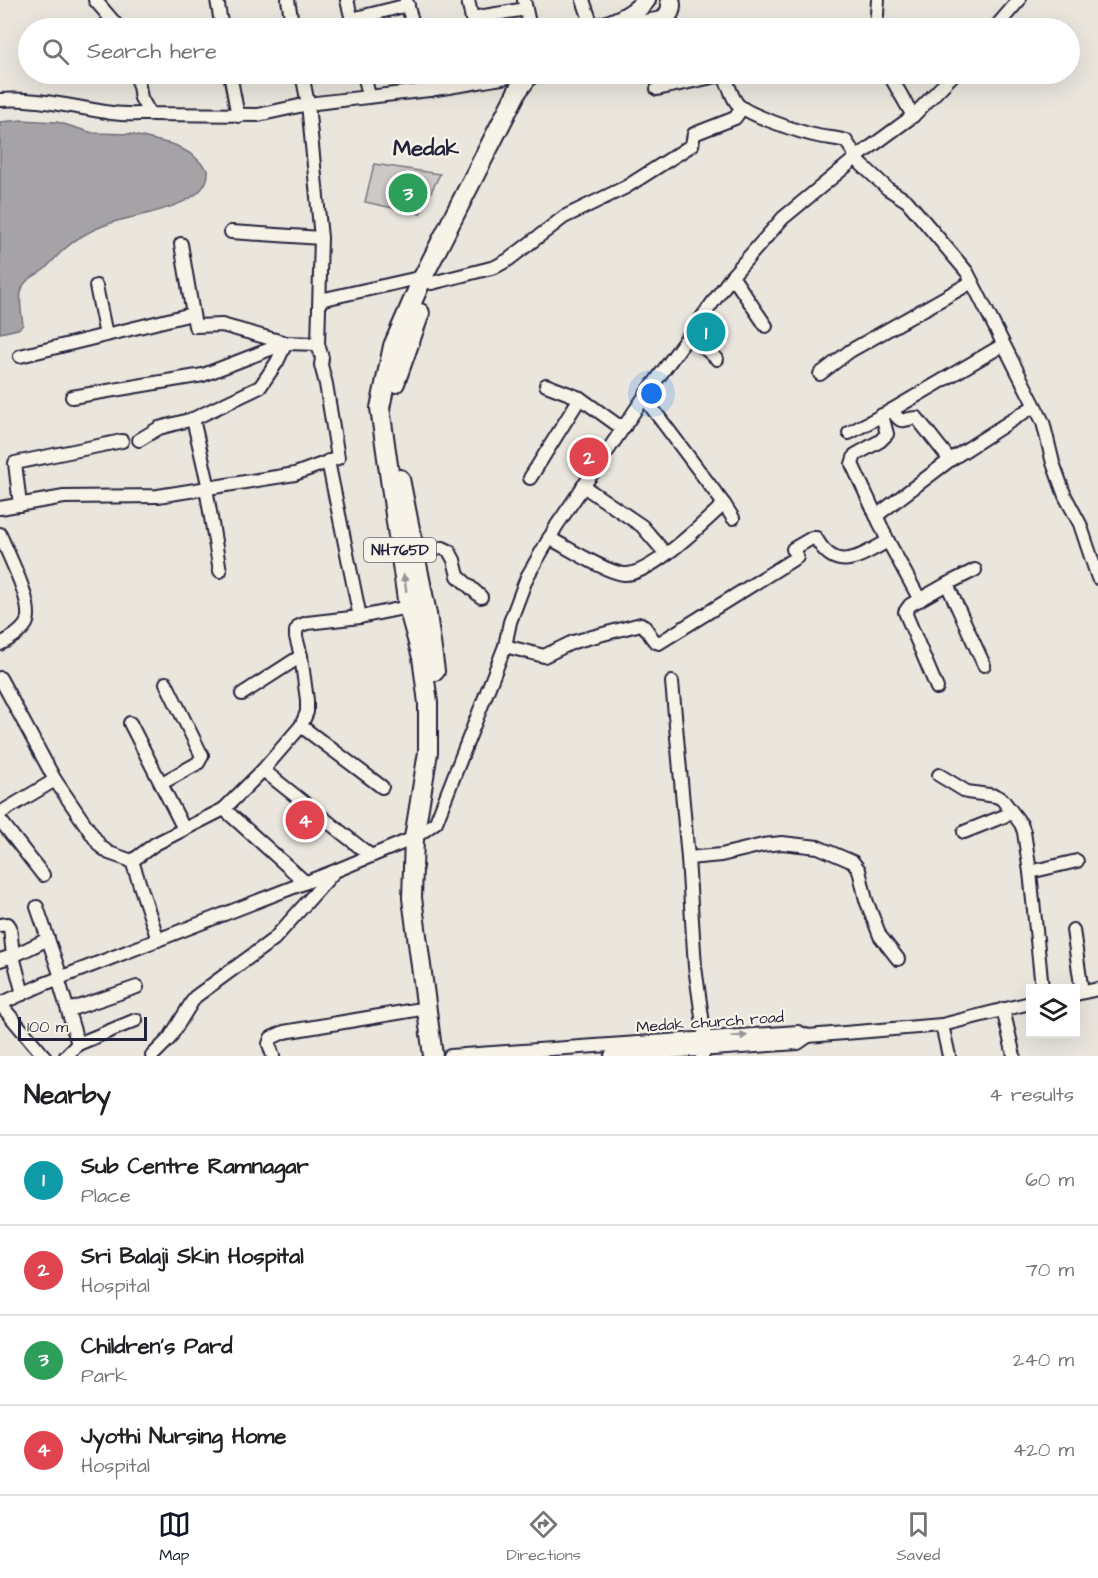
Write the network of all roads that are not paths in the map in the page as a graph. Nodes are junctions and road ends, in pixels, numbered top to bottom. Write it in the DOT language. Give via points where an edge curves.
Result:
graph roads {
  1 [pos="217,0"];
  2 [pos="288,0"];
  3 [pos="347,0"];
  4 [pos="468,0"];
  5 [pos="583,0"];
  6 [pos="646,0"];
  7 [pos="878,0"];
  8 [pos="1019,0"];
  9 [pos="98,1"];
  10 [pos="407,2"];
  11 [pos="525,4"];
  12 [pos="673,11"];
  13 [pos="111,18"];
  14 [pos="220,18"];
  15 [pos="291,18"];
  16 [pos="352,18"];
  17 [pos="368,18"];
  18 [pos="411,18"];
  19 [pos="472,18"];
  20 [pos="487,18"];
  21 [pos="589,18"];
  22 [pos="623,18"];
  23 [pos="652,18"];
  24 [pos="877,18"];
  25 [pos="1004,18"];
  26 [pos="139,84"];
  27 [pos="233,84"];
  28 [pos="304,84"];
  29 [pos="366,84"];
  30 [pos="428,84"];
  31 [pos="454,84"];
  32 [pos="522,84"];
  33 [pos="534,84"];
  34 [pos="678,84"];
  35 [pos="729,84"];
  36 [pos="895,84"];
  37 [pos="944,84"];
  38 [pos="657,89"];
  39 [pos="430,90"];
  40 [pos="369,96"];
  41 [pos="0,100"];
  42 [pos="308,105"];
  43 [pos="742,108"];
  44 [pos="150,114"];
  45 [pos="238,116"];
  46 [pos="913,116"];
  47 [pos="857,158"];
  48 [pos="231,232"];
  49 [pos="321,238"];
  50 [pos="181,244"];
  51 [pos="732,276"];
  52 [pos="427,280"];
  53 [pos="972,282"];
  54 [pos="96,286"];
  55 [pos="320,300"];
  56 [pos="192,314"];
  57 [pos="766,326"];
  58 [pos="694,328"];
  59 [pos="106,335"];
  60 [pos="286,343"];
  61 [pos="318,344"];
  62 [pos="1003,345"];
  63 [pos="20,356"];
  64 [pos="717,358"];
  65 [pos="820,374"];
  66 [pos="546,385"];
  67 [pos="647,393"];
  68 [pos="72,397"];
  69 [pos="580,398"];
  70 [pos="1034,406"];
  71 [pos="887,412"];
  72 [pos="193,419"];
  73 [pos="625,426"];
  74 [pos="849,433"];
  75 [pos="139,440"];
  76 [pos="122,441"];
  77 [pos="950,460"];
  78 [pos="328,461"];
  79 [pos="530,478"];
  80 [pos="583,486"];
  81 [pos="206,488"];
  82 [pos="20,504"];
  83 [pos="724,504"];
  84 [pos="0,508"];
  85 [pos="876,516"];
  86 [pos="734,518"];
  87 [pos="0,534"];
  88 [pos="549,538"];
  89 [pos="888,541"];
  90 [pos="414,551"];
  91 [pos="666,554"];
  92 [pos="975,570"];
  93 [pos="220,571"];
  94 [pos="1098,578"];
  95 [pos="947,584"];
  96 [pos="481,597"];
  97 [pos="920,600"];
  98 [pos="408,607"];
  99 [pos="360,617"];
  100 [pos="0,644"];
  101 [pos="505,646"];
  102 [pos="301,656"];
  103 [pos="984,665"];
  104 [pos="0,678"];
  105 [pos="672,682"];
  106 [pos="166,683"];
  107 [pos="937,688"];
  108 [pos="243,694"];
  109 [pos="130,723"];
  110 [pos="301,726"];
  111 [pos="263,770"];
  112 [pos="939,775"];
  113 [pos="55,780"];
  114 [pos="162,783"];
  115 [pos="382,787"];
  116 [pos="224,809"];
  117 [pos="0,813"];
  118 [pos="1012,813"];
  119 [pos="0,820"];
  120 [pos="184,829"];
  121 [pos="964,832"];
  122 [pos="421,833"];
  123 [pos="371,856"];
  124 [pos="688,858"];
  125 [pos="132,861"];
  126 [pos="1077,861"];
  127 [pos="335,871"];
  128 [pos="1030,872"];
  129 [pos="43,875"];
  130 [pos="305,882"];
  131 [pos="37,907"];
  132 [pos="0,925"];
  133 [pos="1073,930"];
  134 [pos="48,939"];
  135 [pos="158,940"];
  136 [pos="13,956"];
  137 [pos="898,959"];
  138 [pos="0,960"];
  139 [pos="59,978"];
  140 [pos="1042,984"];
  141 [pos="1078,984"];
  142 [pos="137,987"];
  143 [pos="1098,989"];
  144 [pos="1080,993"];
  145 [pos="23,994"];
  146 [pos="0,1004"];
  147 [pos="1026,1004"];
  148 [pos="427,1008"];
  149 [pos="1003,1009"];
  150 [pos="69,1010"];
  151 [pos="136,1020"];
  152 [pos="942,1025"];
  153 [pos="78,1044"];
  154 [pos="704,1048"];
  155 [pos="44,1056"];
  156 [pos="66,1056"];
  157 [pos="152,1056"];
  158 [pos="273,1056"];
  159 [pos="433,1056"];
  160 [pos="448,1056"];
  161 [pos="611,1056"];
  162 [pos="949,1056"];
  163 [pos="1014,1056"];
  1 -- 14 [label="street"];
  2 -- 15 [label="street"];
  3 -- 16 [label="street"];
  4 -- 19 [label="street"];
  5 -- 21 [label="street"];
  6 -- 22 [label="highway"];
  7 -- 24 [label="street"];
  8 -- 25 [label="street"];
  9 -- 13 [label="street"];
  10 -- 17 [label="street"];
  10 -- 18 [label="street"];
  11 -- 20 [label="street"];
  12 -- 23 [label="highway"];
  26 -- 44 [label="street"];
  27 -- 45 [label="street"];
  28 -- 42 [label="street"];
  29 -- 40 [label="street"];
  30 -- 39 [label="street"];
  31 -- 39 [label="street"];
  32 -- 52 [label="highway, NH765D"];
  33 -- 52 [label="highway, NH765D"];
  34 -- 38 [label="street"];
  35 -- 43 [label="street"];
  36 -- 46 [label="street"];
  37 -- 46 [label="street"];
  39 -- 40 [label="street"];
  40 -- 42 [label="street"];
  41 -- 44 [label="street"];
  42 -- 45 [label="street"];
  42 -- 49 [label="street"];
  43 -- 47 [label="street" via="816,136 846,141"];
  43 -- 52 [label="street" via="731,120 694,134 692,145 648,174 564,217 508,260 488,269"];
  44 -- 45 [label="street"];
  46 -- 47 [label="street"];
  47 -- 51 [label="street" via="783,218"];
  47 -- 53 [label="street" via="888,189 907,201 963,265"];
  48 -- 49 [label="street"];
  49 -- 55 [label="street"];
  50 -- 56 [label="street"];
  51 -- 57 [label="street"];
  51 -- 58 [label="street"];
  52 -- 55 [label="street"];
  52 -- 90 [label="highway, NH765D" via="397,374 393,401 399,473"];
  98 -- 52 [label="highway, NH765D, one-way" via="380,408 393,346"];
  53 -- 62 [label="street"];
  53 -- 65 [label="street" via="850,351"];
  54 -- 59 [label="street"];
  55 -- 61 [label="street"];
  56 -- 59 [label="street"];
  56 -- 60 [label="street" via="195,326 222,325"];
  58 -- 64 [label="street" via="694,339"];
  58 -- 67 [label="street"];
  59 -- 63 [label="street"];
  60 -- 61 [label="street"];
  60 -- 68 [label="street" via="203,375"];
  60 -- 72 [label="street" via="260,387"];
  61 -- 78 [label="street" via="338,458"];
  62 -- 70 [label="street"];
  62 -- 71 [label="street"];
  66 -- 69 [label="street"];
  67 -- 73 [label="street"];
  67 -- 83 [label="street" via="649,404"];
  69 -- 73 [label="street" via="616,424"];
  69 -- 79 [label="street"];
  70 -- 77 [label="street"];
  70 -- 94 [label="street"];
  71 -- 74 [label="street"];
  71 -- 77 [label="street" via="904,421 917,418"];
  71 -- 85 [label="street" via="887,434 852,459"];
  72 -- 75 [label="street" via="159,428"];
  72 -- 81 [label="street"];
  73 -- 80 [label="street"];
  76 -- 82 [label="street" via="15,463"];
  77 -- 85 [label="street"];
  78 -- 81 [label="street" via="295,474"];
  78 -- 99 [label="street"];
  80 -- 88 [label="street"];
  80 -- 91 [label="street" via="642,526"];
  81 -- 82 [label="street" via="153,496 64,497"];
  81 -- 93 [label="street"];
  82 -- 84 [label="street"];
  83 -- 86 [label="street"];
  83 -- 91 [label="street"];
  85 -- 89 [label="street"];
  87 -- 100 [label="street" via="24,589 28,614 18,632"];
  88 -- 91 [label="street" via="623,574 639,572"];
  88 -- 101 [label="street" via="527,577"];
  89 -- 97 [label="street"];
  89 -- 101 [label="street" via="857,557 840,559 829,555 812,538 793,549 797,557 659,643 641,624 573,642 544,656"];
  90 -- 96 [label="street" via="449,551 458,576"];
  90 -- 122 [label="highway, NH765D" via="440,704 438,752"];
  92 -- 95 [label="street"];
  95 -- 97 [label="street"];
  95 -- 103 [label="street"];
  97 -- 107 [label="street" via="905,612"];
  98 -- 99 [label="street"];
  98 -- 122 [label="highway, NH765D" via="422,657 428,703"];
  99 -- 102 [label="street" via="299,626 296,637"];
  101 -- 122 [label="street" via="440,816"];
  102 -- 108 [label="street"];
  102 -- 110 [label="street" via="308,700"];
  104 -- 113 [label="street"];
  105 -- 124 [label="street"];
  106 -- 114 [label="street" via="202,756 198,763"];
  109 -- 114 [label="street"];
  110 -- 111 [label="street"];
  110 -- 115 [label="street"];
  111 -- 116 [label="street"];
  111 -- 123 [label="street"];
  112 -- 118 [label="street" via="967,792 1002,799"];
  113 -- 117 [label="street"];
  113 -- 125 [label="street" via="100,846"];
  114 -- 120 [label="street"];
  116 -- 120 [label="street"];
  116 -- 130 [label="street"];
  118 -- 121 [label="street"];
  118 -- 128 [label="street" via="1024,832"];
  119 -- 129 [label="street"];
  120 -- 125 [label="street"];
  122 -- 123 [label="street"];
  122 -- 148 [label="highway, NH765D" via="412,898"];
  122 -- 160 [label="highway, NH765D" via="425,849 423,899"];
  123 -- 127 [label="street"];
  124 -- 137 [label="street" via="782,843 818,847 853,862 880,936"];
  124 -- 154 [label="street"];
  125 -- 135 [label="street"];
  126 -- 128 [label="street"];
  127 -- 130 [label="street"];
  127 -- 157 [label="street" via="274,939 195,997 169,1039"];
  128 -- 140 [label="street"];
  130 -- 135 [label="street"];
  131 -- 134 [label="street"];
  132 -- 136 [label="street" via="10,927"];
  133 -- 141 [label="street"];
  134 -- 136 [label="street"];
  134 -- 139 [label="street"];
  135 -- 139 [label="street"];
  136 -- 138 [label="street"];
  136 -- 145 [label="street"];
  139 -- 145 [label="street"];
  139 -- 150 [label="street"];
  142 -- 150 [label="street"];
  143 -- 144 [label="street"];
  145 -- 146 [label="street"];
  146 -- 155 [label="street"];
  147 -- 149 [label="street, Medak church road"];
  148 -- 158 [label="street" via="284,1032 270,1038"];
  148 -- 159 [label="highway, NH765D"];
  149 -- 152 [label="street, Medak church road"];
  149 -- 163 [label="street"];
  150 -- 153 [label="street"];
  151 -- 153 [label="street"];
  152 -- 154 [label="street, Medak church road" via="808,1036 798,1032"];
  152 -- 162 [label="street"];
  153 -- 156 [label="street"];
  154 -- 160 [label="street, Medak church road"];
  154 -- 161 [label="street, Medak church road"];
}
